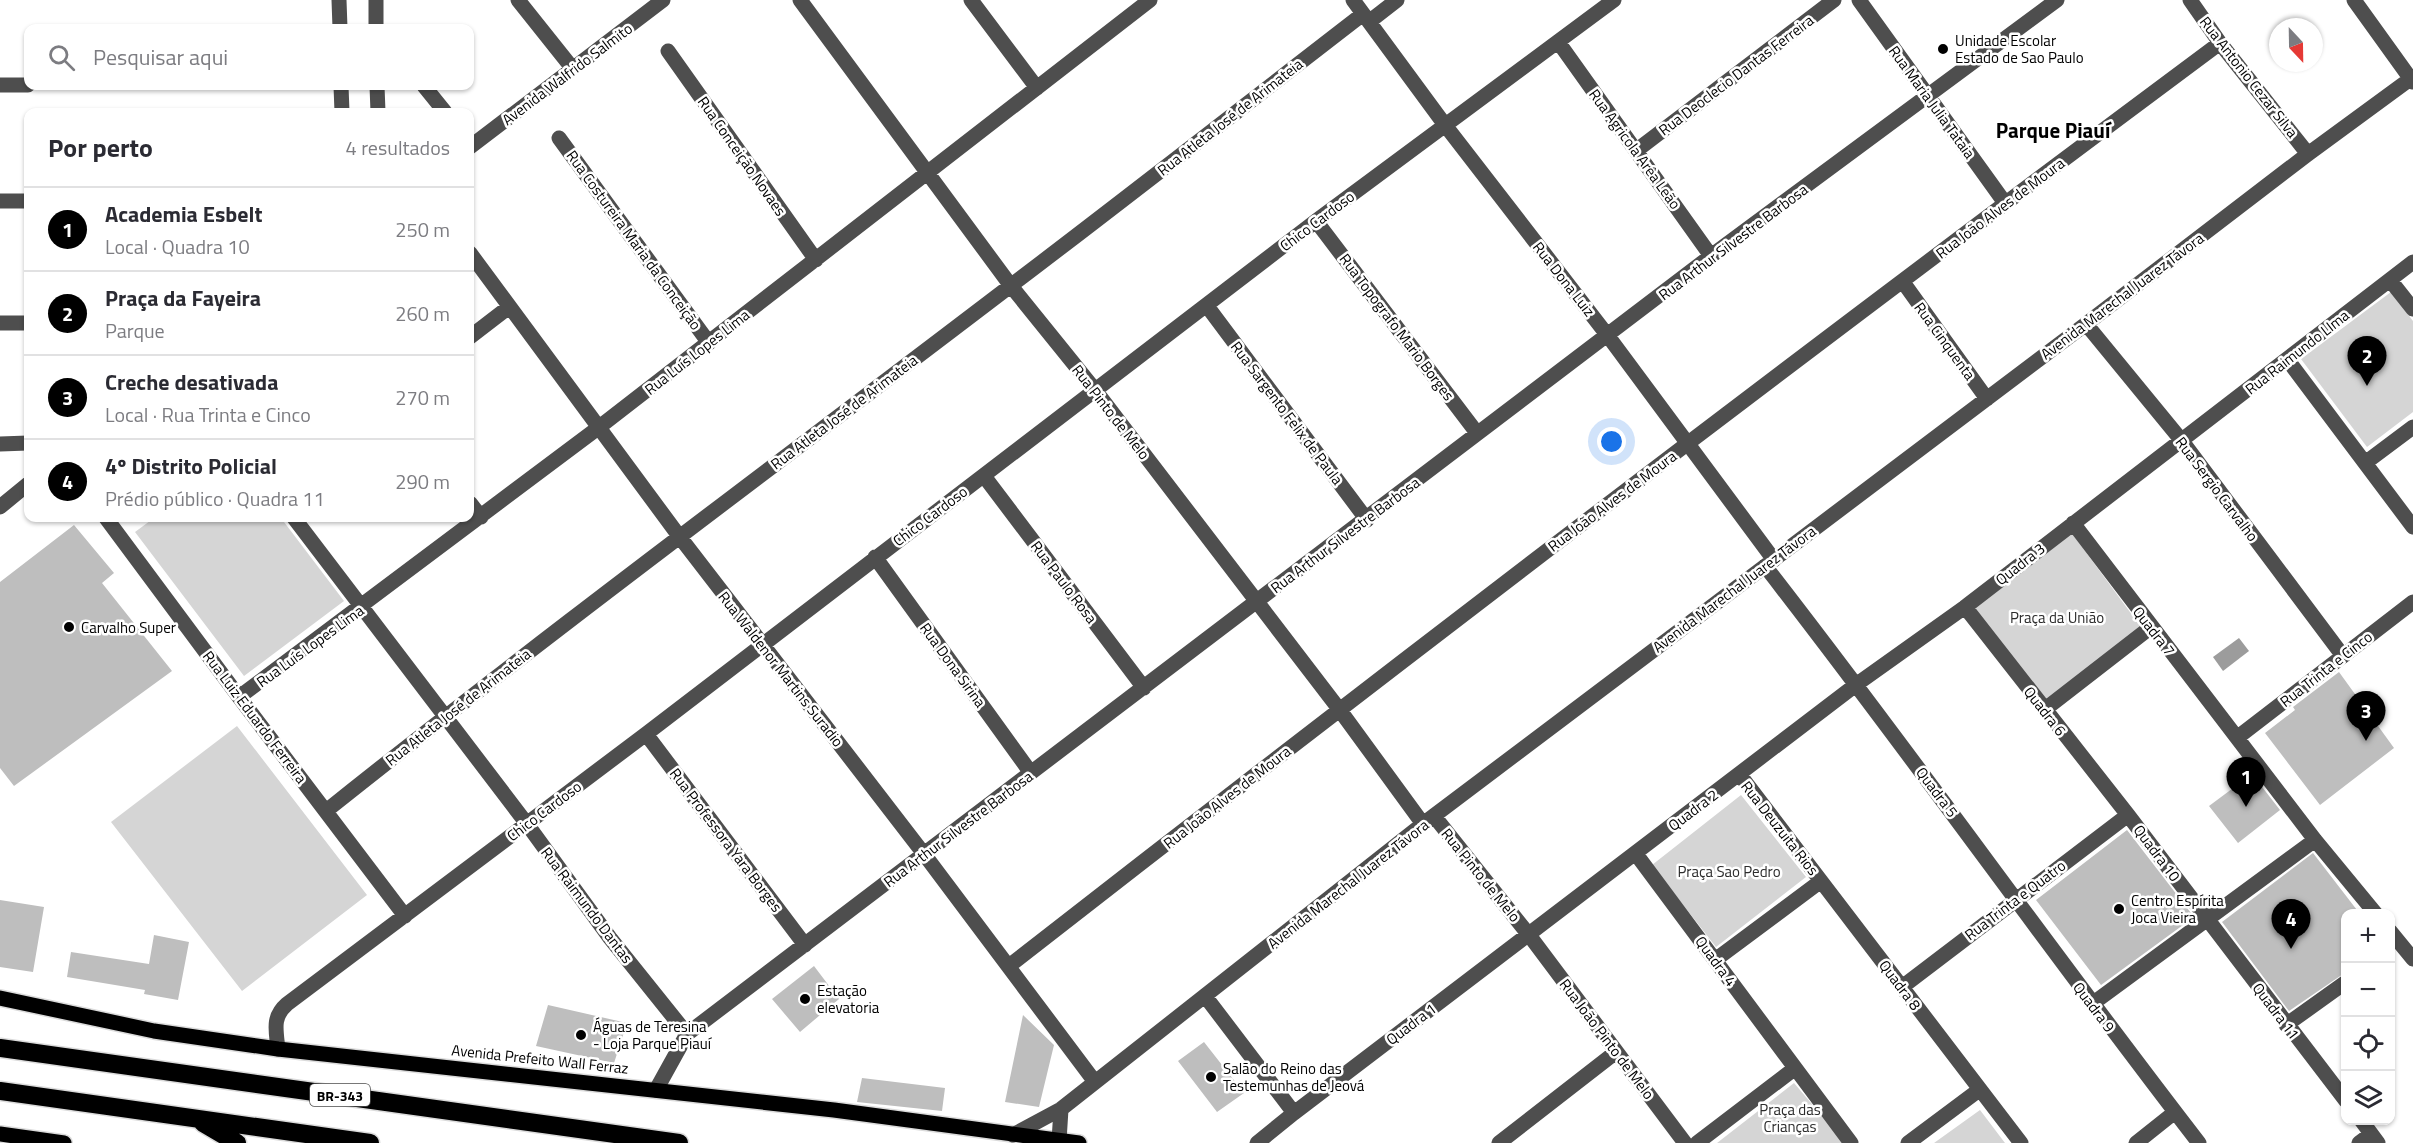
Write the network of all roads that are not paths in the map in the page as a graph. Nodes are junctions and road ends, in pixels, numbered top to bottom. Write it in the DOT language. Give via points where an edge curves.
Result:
graph roads {
  1 [pos="339,0"];
  2 [pos="376,0"];
  3 [pos="518,0"];
  4 [pos="663,0"];
  5 [pos="800,0"];
  6 [pos="971,0"];
  7 [pos="1353,0"];
  8 [pos="1397,0"];
  9 [pos="1614,0"];
  10 [pos="1834,0"];
  11 [pos="1859,0"];
  12 [pos="2057,0"];
  13 [pos="2190,0"];
  14 [pos="2354,0"];
  15 [pos="1148,1"];
  16 [pos="1367,18"];
  17 [pos="340,24"];
  18 [pos="378,24"];
  19 [pos="1559,43"];
  20 [pos="2220,43"];
  21 [pos="668,51"];
  22 [pos="573,69"];
  23 [pos="2412,79"];
  24 [pos="0,85"];
  25 [pos="24,85"];
  26 [pos="1037,88"];
  27 [pos="341,90"];
  28 [pos="377,90"];
  29 [pos="427,90"];
  30 [pos="1928,97"];
  31 [pos="342,108"];
  32 [pos="378,108"];
  33 [pos="442,108"];
  34 [pos="1445,126"];
  35 [pos="559,138"];
  36 [pos="474,144"];
  37 [pos="1637,150"];
  38 [pos="2308,153"];
  39 [pos="928,174"];
  40 [pos="0,201"];
  41 [pos="24,201"];
  42 [pos="2005,203"];
  43 [pos="1316,221"];
  44 [pos="1711,256"];
  45 [pos="474,259"];
  46 [pos="816,260"];
  47 [pos="2413,262"];
  48 [pos="2390,280"];
  49 [pos="1903,282"];
  50 [pos="1011,286"];
  51 [pos="1207,306"];
  52 [pos="509,307"];
  53 [pos="2413,309"];
  54 [pos="0,323"];
  55 [pos="24,323"];
  56 [pos="2086,324"];
  57 [pos="474,334"];
  58 [pos="1608,336"];
  59 [pos="709,343"];
  60 [pos="2287,359"];
  61 [pos="1095,390"];
  62 [pos="1987,399"];
  63 [pos="598,428"];
  64 [pos="2413,428"];
  65 [pos="1477,433"];
  66 [pos="2182,441"];
  67 [pos="24,443"];
  68 [pos="0,444"];
  69 [pos="1687,444"];
  70 [pos="2365,463"];
  71 [pos="984,476"];
  72 [pos="24,487"];
  73 [pos="0,507"];
  74 [pos="474,508"];
  75 [pos="481,517"];
  76 [pos="1367,520"];
  77 [pos="109,522"];
  78 [pos="297,522"];
  79 [pos="2073,523"];
  80 [pos="2413,527"];
  81 [pos="679,536"];
  82 [pos="875,557"];
  83 [pos="1769,563"];
  84 [pos="1256,602"];
  85 [pos="2413,602"];
  86 [pos="1965,607"];
  87 [pos="361,608"];
  88 [pos="2151,627"];
  89 [pos="762,644"];
  90 [pos="2343,656"];
  91 [pos="1857,684"];
  92 [pos="1144,688"];
  93 [pos="239,698"];
  94 [pos="1339,709"];
  95 [pos="2044,710"];
  96 [pos="444,716"];
  97 [pos="646,734"];
  98 [pos="2238,736"];
  99 [pos="1031,772"];
  100 [pos="1740,775"];
  101 [pos="326,811"];
  102 [pos="2128,815"];
  103 [pos="1428,820"];
  104 [pos="527,824"];
  105 [pos="2315,840"];
  106 [pos="924,854"];
  107 [pos="1636,854"];
  108 [pos="1821,881"];
  109 [pos="2016,899"];
  110 [pos="2372,909"];
  111 [pos="405,916"];
  112 [pos="2208,920"];
  113 [pos="1529,934"];
  114 [pos="2395,942"];
  115 [pos="806,945"];
  116 [pos="2413,959"];
  117 [pos="1715,960"];
  118 [pos="1010,966"];
  119 [pos="2341,986"];
  120 [pos="1902,987"];
  121 [pos="1205,996"];
  122 [pos="0,998"];
  123 [pos="2092,1004"];
  124 [pos="2286,1025"];
  125 [pos="687,1034"];
  126 [pos="0,1048"];
  127 [pos="278,1048"];
  128 [pos="1616,1052"];
  129 [pos="1794,1069"];
  130 [pos="1095,1083"];
  131 [pos="656,1090"];
  132 [pos="1979,1090"];
  133 [pos="0,1091"];
  134 [pos="2341,1095"];
  135 [pos="1062,1109"];
  136 [pos="2175,1112"];
  137 [pos="1294,1113"];
  138 [pos="197,1119"];
  139 [pos="2363,1125"];
  140 [pos="0,1134"];
  141 [pos="1013,1135"];
  142 [pos="2370,1140"];
  143 [pos="1059,1141"];
  144 [pos="64,1143"];
  145 [pos="237,1143"];
  146 [pos="370,1143"];
  147 [pos="679,1143"];
  148 [pos="1079,1143"];
  149 [pos="1257,1143"];
  150 [pos="1498,1143"];
  151 [pos="1685,1143"];
  152 [pos="1697,1143"];
  153 [pos="1851,1143"];
  154 [pos="1908,1143"];
  155 [pos="2021,1143"];
  156 [pos="2136,1143"];
  157 [pos="2199,1143"];
  1 -- 17 [label="street"];
  2 -- 18 [label="street"];
  3 -- 22 [label="street"];
  4 -- 22 [label="street, Avenida Walfrido Salmito"];
  5 -- 39 [label="street, Rua Pinto de Melo"];
  6 -- 26 [label="street"];
  7 -- 16 [label="street, Rua Dona Luiz"];
  8 -- 16 [label="street, Rua Atleta José de Arimateia"];
  9 -- 19 [label="street, Chico Cardoso"];
  10 -- 37 [label="street, Rua Deoclecio Dantas Ferreira"];
  11 -- 30 [label="street, Rua Maria Julia Tataia"];
  12 -- 30 [label="street, Rua Arthur Silvestre Barbosa"];
  13 -- 20 [label="street, Rua Antonio Cezar Silva"];
  14 -- 23 [label="street"];
  15 -- 26 [label="street, Rua Luís Lopes Lima"];
  16 -- 34 [label="street, Rua Dona Luiz"];
  16 -- 50 [label="street, Rua Atleta José de Arimateia"];
  19 -- 34 [label="street, Chico Cardoso"];
  19 -- 37 [label="street, Rua Agricola Arêa Leão"];
  20 -- 38 [label="street, Rua Antonio Cezar Silva"];
  20 -- 42 [label="street, Rua João Alves de Moura"];
  21 -- 46 [label="street, Rua Conceição Novaes"];
  22 -- 36 [label="street, Avenida Walfrido Salmito"];
  23 -- 38 [label="street, Avenida Marechal Juarez Távora"];
  24 -- 25 [label="street"];
  26 -- 39 [label="street, Rua Luís Lopes Lima"];
  27 -- 31 [label="street"];
  28 -- 32 [label="street"];
  29 -- 33 [label="street"];
  30 -- 42 [label="street, Rua Maria Julia Tataia"];
  30 -- 44 [label="street, Rua Arthur Silvestre Barbosa"];
  34 -- 43 [label="street, Chico Cardoso"];
  34 -- 58 [label="street, Rua Dona Luiz"];
  35 -- 59 [label="street, Rua Costureira Maria da Conceição"];
  37 -- 44 [label="street, Rua Agricola Arêa Leão"];
  38 -- 56 [label="street, Avenida Marechal Juarez Távora"];
  39 -- 46 [label="street, Rua Luís Lopes Lima"];
  39 -- 50 [label="street, Rua Pinto de Melo"];
  40 -- 41 [label="street"];
  42 -- 49 [label="street, Rua João Alves de Moura"];
  43 -- 51 [label="street, Chico Cardoso"];
  43 -- 65 [label="street, Rua Topografo Mario Borges"];
  44 -- 58 [label="street, Rua Arthur Silvestre Barbosa"];
  45 -- 52 [label="street, Rua Waldenor Martins Suradio"];
  46 -- 59 [label="street, Rua Luís Lopes Lima"];
  47 -- 48 [label="street, Rua Raimundo LIma"];
  48 -- 53 [label="street"];
  48 -- 60 [label="street, Rua Raimundo LIma"];
  49 -- 62 [label="street, Rua Cinquenta"];
  49 -- 69 [label="street, Rua João Alves de Moura"];
  50 -- 61 [label="street, Rua Pinto de Melo"];
  50 -- 81 [label="street, Rua Atleta José de Arimateia"];
  51 -- 61 [label="street, Chico Cardoso"];
  51 -- 76 [label="street, Rua Sargento Felix de Paula"];
  52 -- 57 [label="street"];
  52 -- 63 [label="street, Rua Waldenor Martins Suradio"];
  54 -- 55 [label="street"];
  56 -- 62 [label="street, Avenida Marechal Juarez Távora"];
  56 -- 66 [label="street, Rua Sergio Carvalho"];
  58 -- 65 [label="street, Rua Arthur Silvestre Barbosa"];
  58 -- 69 [label="street, Rua Dona Luiz"];
  59 -- 63 [label="street, Rua Luís Lopes Lima"];
  60 -- 66 [label="street, Rua Raimundo LIma"];
  60 -- 70 [label="street"];
  61 -- 71 [label="street, Chico Cardoso"];
  61 -- 84 [label="street, Rua Pinto de Melo"];
  62 -- 83 [label="street, Avenida Marechal Juarez Távora"];
  63 -- 75 [label="street, Rua Luís Lopes Lima"];
  63 -- 81 [label="street, Rua Waldenor Martins Suradio"];
  64 -- 70 [label="street"];
  65 -- 76 [label="street, Rua Arthur Silvestre Barbosa"];
  66 -- 79 [label="street, Quadra 3"];
  66 -- 90 [label="street, Rua Sergio Carvalho"];
  67 -- 68 [label="street"];
  69 -- 83 [label="street, Rua Dona Luiz"];
  69 -- 94 [label="street, Rua João Alves de Moura"];
  70 -- 80 [label="street"];
  71 -- 82 [label="street, Chico Cardoso"];
  71 -- 92 [label="street, Rua Paulo Rosa"];
  72 -- 73 [label="street"];
  74 -- 75 [label="street"];
  75 -- 87 [label="street, Rua Luís Lopes Lima"];
  76 -- 84 [label="street, Rua Arthur Silvestre Barbosa"];
  77 -- 93 [label="street, Rua Luiz Eduardo Ferreira"];
  78 -- 87 [label="street, Rua Raimundo Dantas"];
  79 -- 86 [label="street, Quadra 3"];
  79 -- 88 [label="street, Quadra 7"];
  81 -- 89 [label="street, Rua Waldenor Martins Suradio"];
  81 -- 96 [label="street, Rua Atleta José de Arimateia"];
  82 -- 89 [label="street, Chico Cardoso"];
  82 -- 99 [label="street, Rua Dona Sirina"];
  83 -- 91 [label="street, Rua Dona Luiz"];
  83 -- 103 [label="street, Avenida Marechal Juarez Távora"];
  84 -- 92 [label="street, Rua Arthur Silvestre Barbosa"];
  84 -- 94 [label="street, Rua Pinto de Melo"];
  85 -- 90 [label="street, Rua Trinta e Cinco"];
  86 -- 91 [label="street, Quadra 3"];
  86 -- 95 [label="street, Quadra 6"];
  87 -- 93 [label="street, Rua Luís Lopes Lima"];
  87 -- 96 [label="street, Rua Raimundo Dantas"];
  88 -- 95 [label="street"];
  88 -- 98 [label="street, Quadra 7"];
  89 -- 97 [label="street, Chico Cardoso"];
  89 -- 106 [label="street, Rua Waldenor Martins Suradio"];
  90 -- 98 [label="street, Rua Trinta e Cinco"];
  91 -- 100 [label="street, Quadra 2"];
  91 -- 109 [label="street, Quadra 5"];
  92 -- 99 [label="street, Rua Arthur Silvestre Barbosa"];
  93 -- 101 [label="street, Rua Luiz Eduardo Ferreira"];
  94 -- 103 [label="street, Rua Pinto de Melo"];
  94 -- 118 [label="street, Rua João Alves de Moura"];
  95 -- 102 [label="street, Quadra 6"];
  96 -- 101 [label="street, Rua Atleta José de Arimateia"];
  96 -- 104 [label="street, Rua Raimundo Dantas"];
  97 -- 104 [label="street, Chico Cardoso"];
  97 -- 115 [label="street, Rua Professora Yara Borges"];
  98 -- 105 [label="street"];
  99 -- 106 [label="street, Rua Arthur Silvestre Barbosa"];
  100 -- 107 [label="street, Quadra 2"];
  100 -- 108 [label="street, Rua Deuzuita Rios"];
  101 -- 111 [label="street, Rua Luiz Eduardo Ferreira"];
  102 -- 109 [label="street, Rua Trinta e Quatro"];
  102 -- 112 [label="street, Quadra 10"];
  103 -- 113 [label="street, Rua Pinto de Melo"];
  103 -- 121 [label="street, Avenida Marechal Juarez Távora"];
  104 -- 111 [label="street, Chico Cardoso"];
  104 -- 125 [label="street, Rua Raimundo Dantas" via="610,938"];
  105 -- 110 [label="street"];
  105 -- 112 [label="street"];
  106 -- 115 [label="street, Rua Arthur Silvestre Barbosa"];
  106 -- 118 [label="street, Rua Waldenor Martins Suradio"];
  107 -- 113 [label="street, Quadra 2"];
  107 -- 117 [label="street, Quadra 4"];
  108 -- 117 [label="street"];
  108 -- 120 [label="street, Quadra 8"];
  109 -- 120 [label="street, Rua Trinta e Quatro"];
  109 -- 123 [label="street, Quadra 9"];
  111 -- 127 [label="street, Chico Cardoso" via="279,1011 274,1022"];
  112 -- 123 [label="street"];
  112 -- 124 [label="street, Quadra 11"];
  113 -- 128 [label="street, Rua João Pinto de Melo"];
  113 -- 137 [label="street, Quadra 1"];
  114 -- 116 [label="street"];
  115 -- 125 [label="street, Rua Arthur Silvestre Barbosa"];
  117 -- 129 [label="street, Quadra 4"];
  118 -- 130 [label="street, Rua Waldenor Martins Suradio"];
  119 -- 124 [label="street"];
  120 -- 132 [label="street, Quadra 8"];
  121 -- 130 [label="street, Avenida Marechal Juarez Távora"];
  121 -- 137 [label="street"];
  122 -- 127 [label="main road, Avenida Prefeito Wall Ferraz" via="154,1031"];
  123 -- 136 [label="street, Quadra 9"];
  124 -- 134 [label="street, Quadra 11"];
  125 -- 131 [label="street, Rua Arthur Silvestre Barbosa"];
  126 -- 147 [label="highway, BR-343"];
  127 -- 131 [label="main road, Avenida Prefeito Wall Ferraz"];
  128 -- 150 [label="street"];
  128 -- 151 [label="street, Rua João Pinto de Melo"];
  129 -- 152 [label="street"];
  129 -- 153 [label="street, Quadra 4"];
  130 -- 135 [label="street, Avenida Marechal Juarez Távora"];
  131 -- 141 [label="main road, Avenida Prefeito Wall Ferraz"];
  132 -- 154 [label="street"];
  132 -- 155 [label="street"];
  133 -- 138 [label="highway"];
  135 -- 141 [label="street, Avenida Marechal Juarez Távora"];
  135 -- 143 [label="street"];
  136 -- 156 [label="street"];
  136 -- 157 [label="street, Quadra 9"];
  137 -- 149 [label="street"];
  138 -- 145 [label="highway"];
  138 -- 146 [label="highway"];
  139 -- 142 [label="street"];
  140 -- 144 [label="main road"];
  141 -- 143 [label="main road, Avenida Prefeito Wall Ferraz"];
  143 -- 148 [label="main road, Avenida Prefeito Wall Ferraz"];
}
